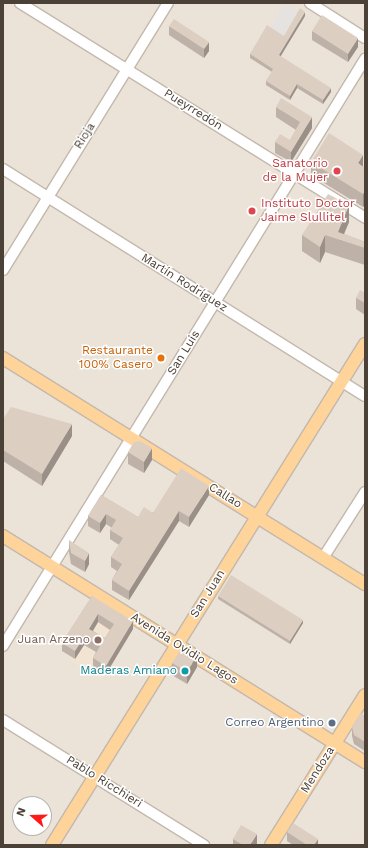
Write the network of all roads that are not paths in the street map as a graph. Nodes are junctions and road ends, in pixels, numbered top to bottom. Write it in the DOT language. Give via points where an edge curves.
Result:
graph roads {
  1 [pos="20,3"];
  2 [pos="168,3"];
  3 [pos="310,3"];
  4 [pos="365,38"];
  5 [pos="365,59"];
  6 [pos="127,69"];
  7 [pos="3,169"];
  8 [pos="294,174"];
  9 [pos="48,197"];
  10 [pos="365,218"];
  11 [pos="3,270"];
  12 [pos="215,302"];
  13 [pos="365,344"];
  14 [pos="3,358"];
  15 [pos="342,381"];
  16 [pos="365,396"];
  17 [pos="131,438"];
  18 [pos="365,492"];
  19 [pos="257,516"];
  20 [pos="3,536"];
  21 [pos="323,558"];
  22 [pos="52,567"];
  23 [pos="365,584"];
  24 [pos="177,644"];
  25 [pos="3,646"];
  26 [pos="365,695"];
  27 [pos="3,720"];
  28 [pos="335,743"];
  29 [pos="365,762"];
  30 [pos="94,777"];
  31 [pos="52,845"];
  32 [pos="204,845"];
  33 [pos="271,845"];
  1 -- 6 [label="street, Pueyrredón"];
  2 -- 6 [label="street, Rioja"];
  3 -- 4 [label="street"];
  5 -- 8 [label="street, San Luis"];
  6 -- 8 [label="street, Pueyrredón"];
  6 -- 9 [label="street, Rioja"];
  7 -- 9 [label="street, Martín Rodríguez"];
  8 -- 10 [label="street, Pueyrredón"];
  8 -- 12 [label="street, San Luis"];
  9 -- 11 [label="street, Rioja"];
  9 -- 12 [label="street, Martín Rodríguez"];
  12 -- 15 [label="street, Martín Rodríguez"];
  12 -- 17 [label="street, San Luis"];
  13 -- 15 [label="main road, San Juan"];
  14 -- 17 [label="main road, Callao"];
  15 -- 16 [label="street, Martín Rodríguez"];
  15 -- 19 [label="main road, San Juan"];
  17 -- 19 [label="main road, Callao"];
  17 -- 22 [label="street, San Luis"];
  18 -- 21 [label="street"];
  19 -- 21 [label="main road, Callao"];
  19 -- 24 [label="main road, San Juan"];
  20 -- 22 [label="main road, Avenida Ovidio Lagos"];
  21 -- 23 [label="main road, Callao"];
  22 -- 24 [label="main road, Avenida Ovidio Lagos"];
  22 -- 25 [label="street, San Luis"];
  24 -- 28 [label="main road, Avenida Ovidio Lagos"];
  24 -- 30 [label="main road, San Juan"];
  26 -- 28 [label="main road, Mendoza"];
  27 -- 30 [label="street, Pablo Ricchieri"];
  28 -- 29 [label="main road, Avenida Ovidio Lagos"];
  28 -- 33 [label="main road, Mendoza"];
  30 -- 31 [label="main road, San Juan"];
  30 -- 32 [label="street, Pablo Ricchieri"];
}
